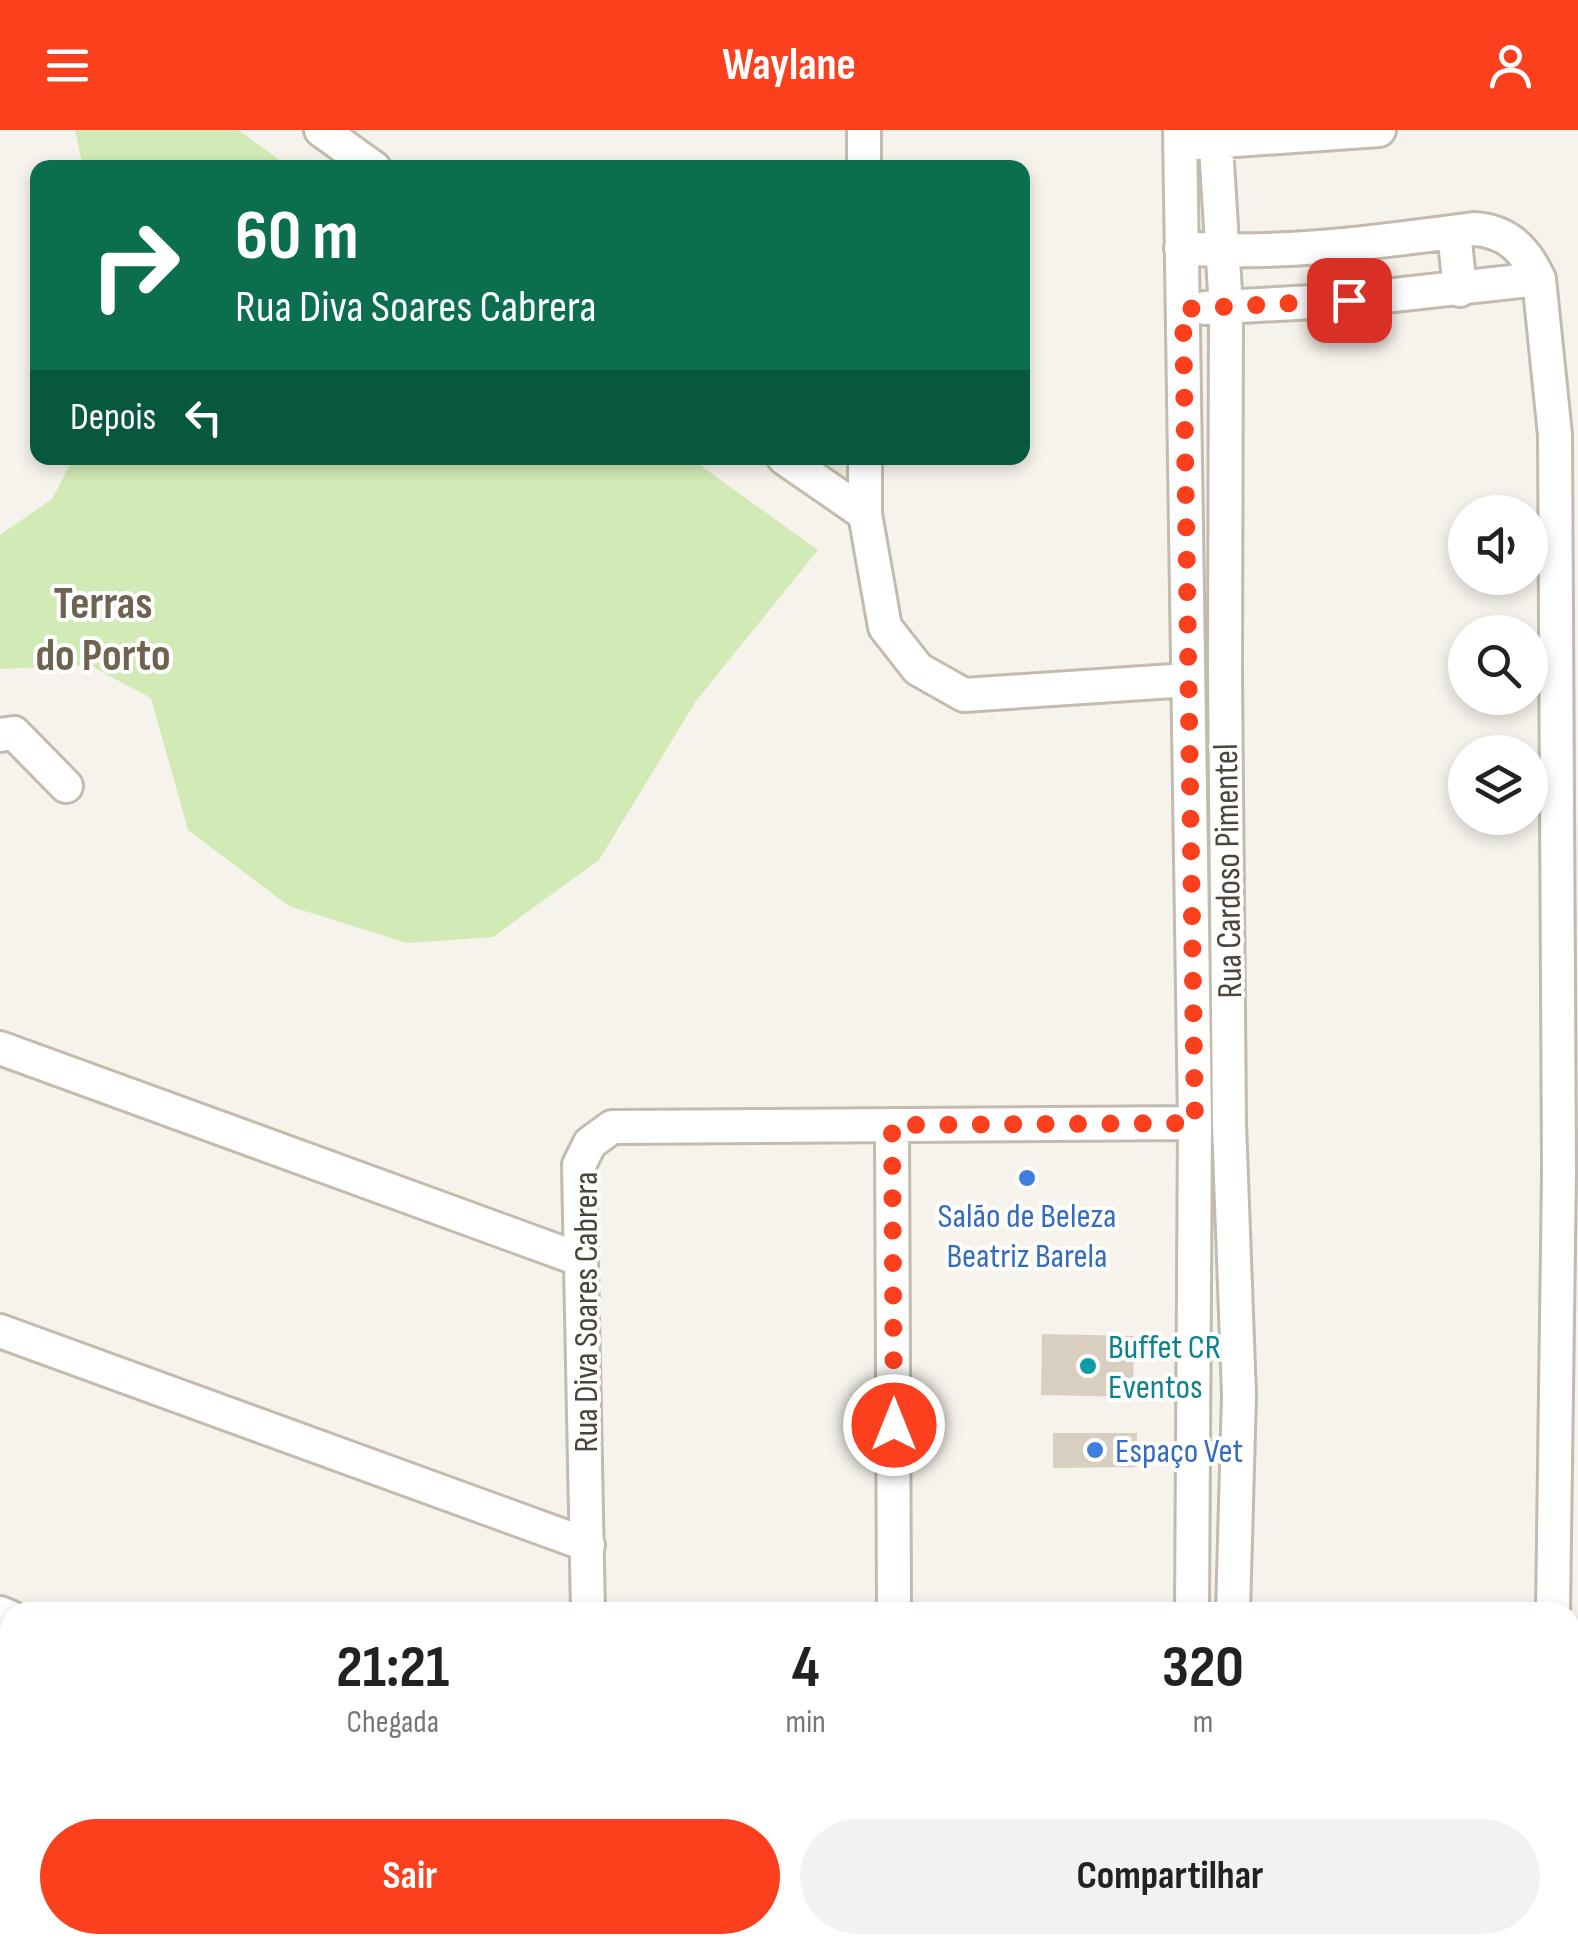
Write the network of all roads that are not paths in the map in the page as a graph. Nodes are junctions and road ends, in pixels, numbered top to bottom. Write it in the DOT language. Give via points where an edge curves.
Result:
graph roads {
  1 [pos="321,130"];
  2 [pos="1378,130"];
  3 [pos="863,131"];
  4 [pos="1215,136"];
  5 [pos="1180,137"];
  6 [pos="363,160"];
  7 [pos="864,160"];
  8 [pos="1454,232"];
  9 [pos="1181,248"];
  10 [pos="1223,252"];
  11 [pos="1539,278"];
  12 [pos="1460,290"];
  13 [pos="1226,308"];
  14 [pos="1183,309"];
  15 [pos="1566,434"];
  16 [pos="794,465"];
  17 [pos="865,465"];
  18 [pos="865,514"];
  19 [pos="1188,680"];
  20 [pos="0,735"];
  21 [pos="66,786"];
  22 [pos="0,1048"];
  23 [pos="1195,1123"];
  24 [pos="892,1125"];
  25 [pos="1568,1171"];
  26 [pos="579,1259"];
  27 [pos="0,1331"];
  28 [pos="588,1545"];
  29 [pos="588,1602"];
  30 [pos="894,1602"];
  31 [pos="1192,1602"];
  32 [pos="1233,1602"];
  33 [pos="1552,1602"];
  1 -- 6 [label="street"];
  2 -- 4 [label="street"];
  3 -- 7 [label="street"];
  4 -- 5 [label="street"];
  4 -- 10 [label="street, Rua Cardoso Pimentel"];
  5 -- 9 [label="street, Rua Cardoso Pimentel"];
  8 -- 10 [label="street" via="1343,248"];
  8 -- 11 [label="street" via="1493,230 1512,239"];
  8 -- 12 [label="street"];
  9 -- 10 [label="street"];
  9 -- 14 [label="street, Rua Cardoso Pimentel"];
  10 -- 13 [label="street, Rua Cardoso Pimentel"];
  11 -- 12 [label="street"];
  11 -- 15 [label="street"];
  12 -- 13 [label="street"];
  13 -- 14 [label="street"];
  13 -- 32 [label="street, Rua Cardoso Pimentel" via="1229,1103 1238,1395"];
  14 -- 19 [label="street, Rua Cardoso Pimentel"];
  15 -- 25 [label="street"];
  16 -- 18 [label="street"];
  17 -- 18 [label="street"];
  18 -- 19 [label="street" via="886,626 918,669 964,695"];
  19 -- 23 [label="street, Rua Cardoso Pimentel"];
  20 -- 21 [label="street" via="14,733"];
  22 -- 26 [label="street"];
  23 -- 24 [label="street, Rua Diva Soares Cabrera"];
  23 -- 31 [label="street, Rua Cardoso Pimentel"];
  24 -- 26 [label="street, Rua Diva Soares Cabrera" via="612,1128 590,1143 579,1165"];
  24 -- 30 [label="street"];
  25 -- 33 [label="street"];
  26 -- 28 [label="street, Rua Diva Soares Cabrera"];
  27 -- 28 [label="street"];
  28 -- 29 [label="street, Rua Diva Soares Cabrera"];
}
